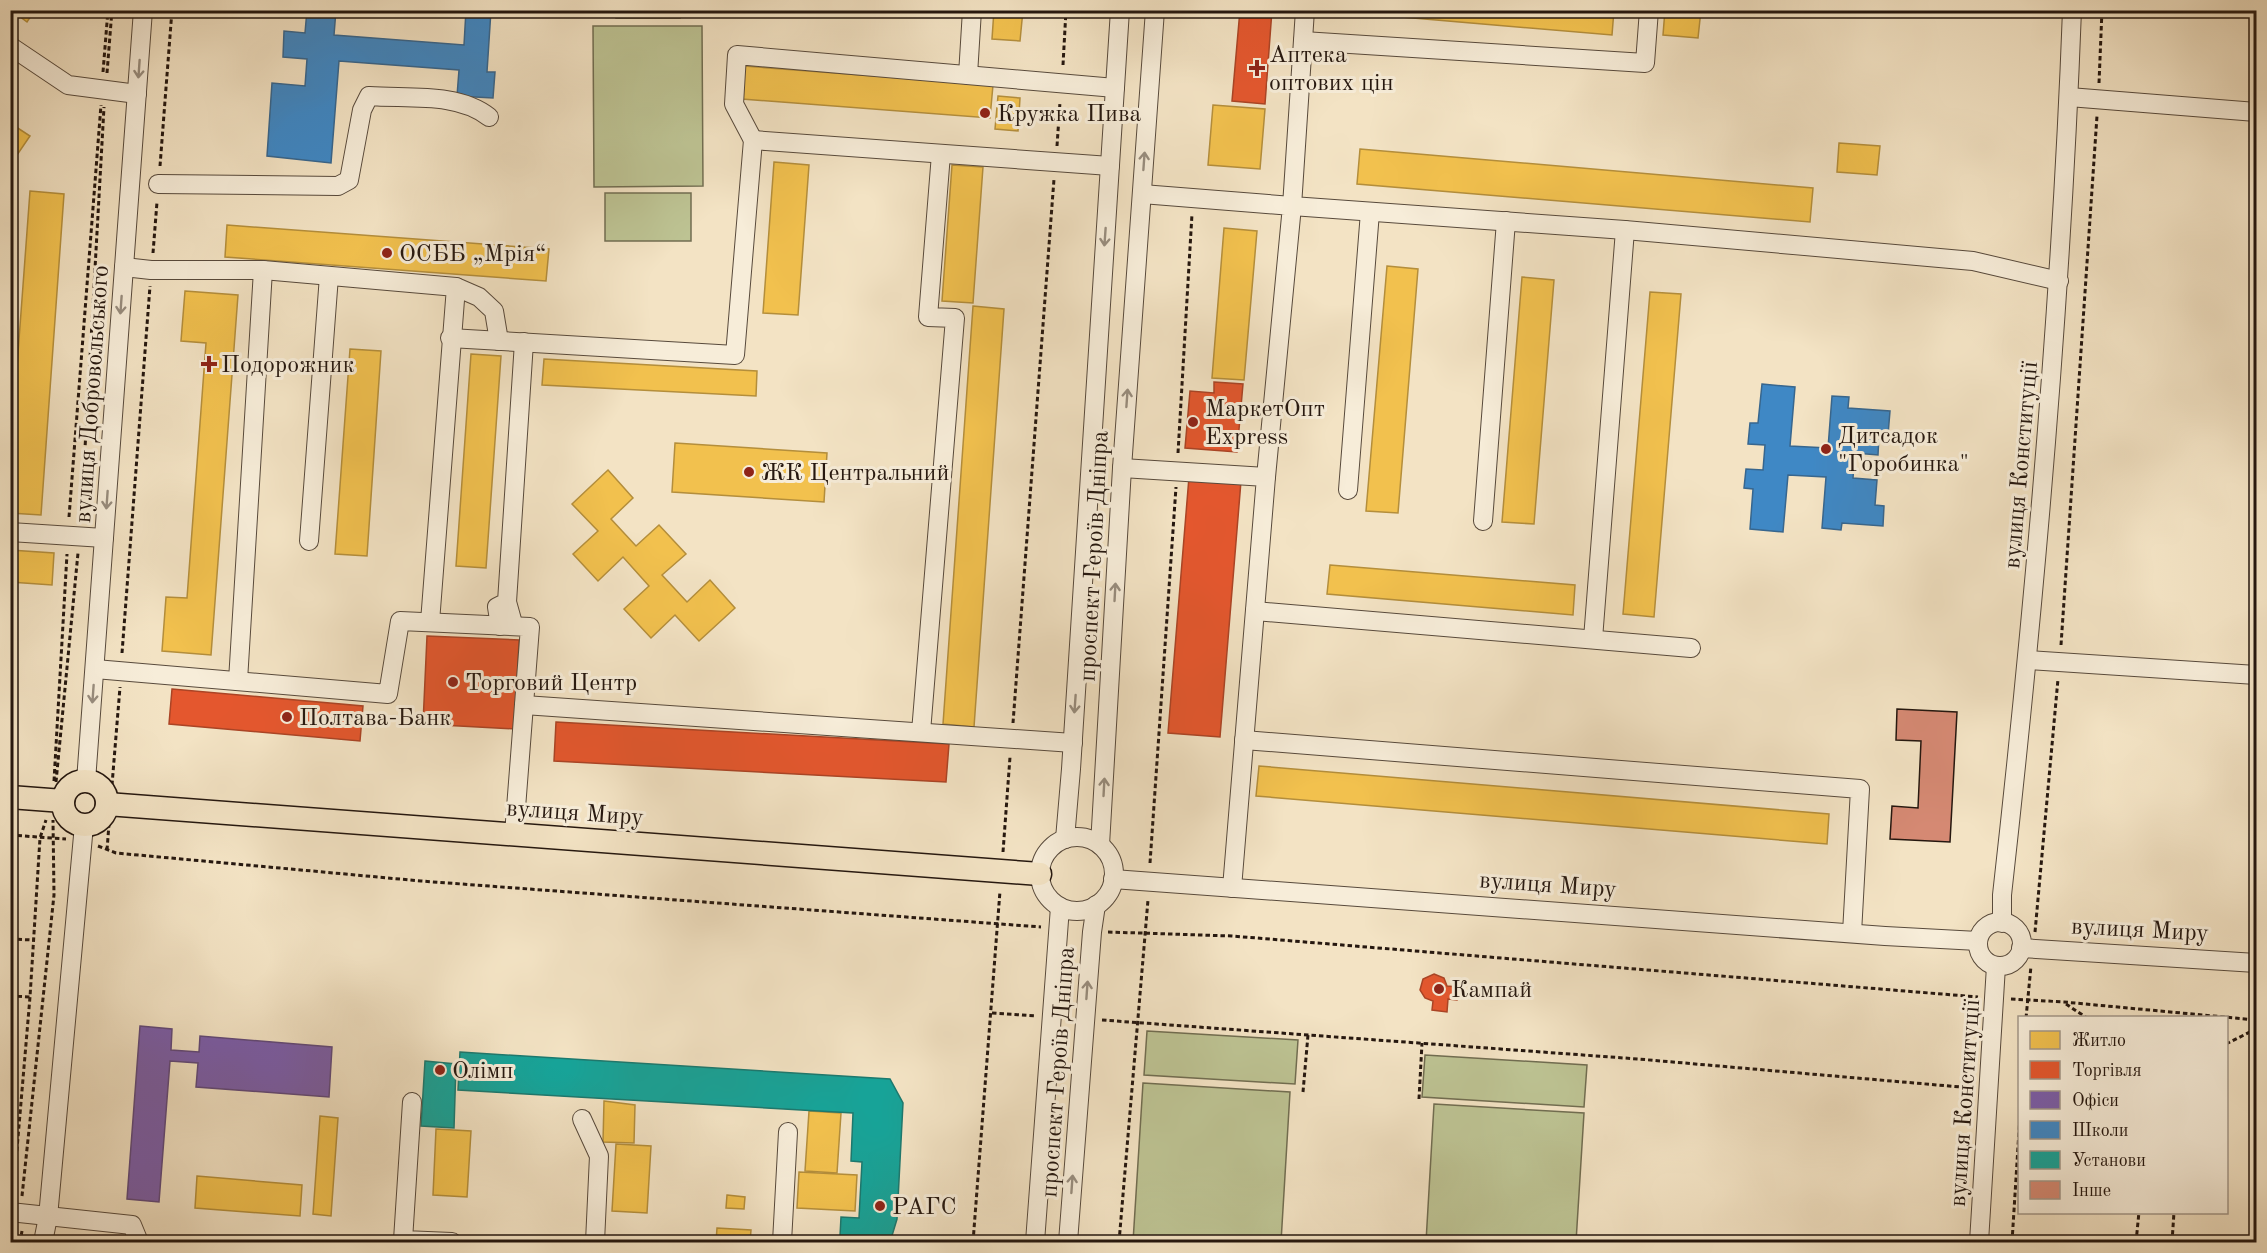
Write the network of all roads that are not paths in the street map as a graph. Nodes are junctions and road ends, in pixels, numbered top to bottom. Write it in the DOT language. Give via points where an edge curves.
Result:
graph roads {
  1 [pos="143,10"];
  2 [pos="972,10"];
  3 [pos="1120,10"];
  4 [pos="1155,10"];
  5 [pos="1305,10"];
  6 [pos="1649,10"];
  7 [pos="2072,10"];
  8 [pos="1303,41"];
  9 [pos="10,46"];
  10 [pos="968,75"];
  11 [pos="1114,88"];
  12 [pos="137,94"];
  13 [pos="2069,97"];
  14 [pos="2256,112"];
  15 [pos="489,117"];
  16 [pos="753,140"];
  17 [pos="941,154"];
  18 [pos="1110,166"];
  19 [pos="158,184"];
  20 [pos="1142,195"];
  21 [pos="1292,206"];
  22 [pos="1370,212"];
  23 [pos="1506,221"];
  24 [pos="1625,230"];
  25 [pos="1104,264"];
  26 [pos="124,267"];
  27 [pos="1136,268"];
  28 [pos="263,270"];
  29 [pos="329,276"];
  30 [pos="2059,281"];
  31 [pos="456,287"];
  32 [pos="450,338"];
  33 [pos="499,341"];
  34 [pos="524,342"];
  35 [pos="1122,468"];
  36 [pos="1266,477"];
  37 [pos="1348,490"];
  38 [pos="1483,520"];
  39 [pos="10,532"];
  40 [pos="104,538"];
  41 [pos="309,540"];
  42 [pos="1255,611"];
  43 [pos="430,622"];
  44 [pos="500,626"];
  45 [pos="1593,639"];
  46 [pos="1691,648"];
  47 [pos="2028,660"];
  48 [pos="95,669"];
  49 [pos="2256,675"];
  50 [pos="238,681"];
  51 [pos="524,705"];
  52 [pos="921,732"];
  53 [pos="1244,740"];
  54 [pos="1073,743"];
  55 [pos="86,781"];
  56 [pos="10,797"];
  57 [pos="58,801"];
  58 [pos="109,805"];
  59 [pos="83,833"];
  60 [pos="514,834"];
  61 [pos="1065,839"];
  62 [pos="1100,846"];
  63 [pos="1040,874"];
  64 [pos="1113,879"];
  65 [pos="1232,888"];
  66 [pos="1096,905"];
  67 [pos="1060,907"];
  68 [pos="2002,923"];
  69 [pos="1852,933"];
  70 [pos="1978,941"];
  71 [pos="2027,949"];
  72 [pos="2256,963"];
  73 [pos="1996,966"];
  74 [pos="412,1102"];
  75 [pos="582,1119"];
  76 [pos="788,1132"];
  77 [pos="14,1213"];
  78 [pos="48,1217"];
  79 [pos="43,1242"];
  80 [pos="139,1242"];
  81 [pos="452,1242"];
  82 [pos="596,1242"];
  83 [pos="782,1242"];
  84 [pos="1035,1242"];
  85 [pos="1068,1242"];
  86 [pos="1979,1242"];
  1 -- 12 [label="street, вулиця Добровольського, one-way"];
  2 -- 10 [label="street"];
  3 -- 11 [label="street, проспект Героїв Дніпра"];
  20 -- 4 [label="street, проспект Героїв Дніпра, one-way"];
  5 -- 8 [label="street"];
  6 -- 8 [label="street" via="1646,63"];
  7 -- 13 [label="street, вулиця Конституції"];
  8 -- 21 [label="street"];
  9 -- 12 [label="street" via="68,85"];
  10 -- 11 [label="street"];
  10 -- 16 [label="street" via="737,55 735,104"];
  11 -- 18 [label="street, проспект Героїв Дніпра"];
  12 -- 26 [label="street, вулиця Добровольського"];
  13 -- 14 [label="street"];
  13 -- 30 [label="street, вулиця Конституції"];
  15 -- 19 [label="street" via="478,108 457,102 369,96 362,110 349,180 338,186"];
  16 -- 17 [label="street"];
  16 -- 34 [label="street" via="735,355"];
  17 -- 18 [label="street"];
  17 -- 52 [label="street" via="928,317 955,318"];
  18 -- 25 [label="street, проспект Героїв Дніпра, one-way"];
  20 -- 21 [label="street"];
  20 -- 27 [label="street, проспект Героїв Дніпра"];
  21 -- 22 [label="street"];
  21 -- 36 [label="street"];
  22 -- 23 [label="street"];
  22 -- 37 [label="street"];
  23 -- 24 [label="street"];
  23 -- 38 [label="street"];
  24 -- 30 [label="street" via="1973,261"];
  24 -- 45 [label="street"];
  25 -- 27 [label="street"];
  25 -- 54 [label="street, проспект Героїв Дніпра, one-way"];
  26 -- 28 [label="street"];
  26 -- 40 [label="street, вулиця Добровольського, one-way"];
  35 -- 27 [label="street, проспект Героїв Дніпра, one-way"];
  28 -- 29 [label="street"];
  28 -- 50 [label="street"];
  29 -- 31 [label="street"];
  29 -- 41 [label="street"];
  30 -- 47 [label="street, вулиця Конституції"];
  31 -- 32 [label="street"];
  31 -- 33 [label="street" via="479,297 494,311"];
  32 -- 33 [label="street"];
  32 -- 43 [label="street"];
  33 -- 34 [label="street"];
  34 -- 44 [label="street" via="507,602 497,607"];
  35 -- 36 [label="street"];
  62 -- 35 [label="street, проспект Героїв Дніпра, one-way"];
  36 -- 42 [label="street"];
  39 -- 40 [label="street"];
  40 -- 48 [label="street, вулиця Добровольського"];
  42 -- 45 [label="street"];
  42 -- 53 [label="street"];
  43 -- 44 [label="street"];
  43 -- 50 [label="street" via="400,621 388,694"];
  44 -- 51 [label="street" via="530,627"];
  45 -- 46 [label="street"];
  47 -- 49 [label="street"];
  47 -- 68 [label="street, вулиця Конституції"];
  48 -- 50 [label="street"];
  48 -- 55 [label="street, вулиця Добровольського, one-way"];
  51 -- 52 [label="street"];
  51 -- 60 [label="street"];
  52 -- 54 [label="street"];
  53 -- 65 [label="street"];
  53 -- 69 [label="street" via="1860,789"];
  54 -- 61 [label="street, проспект Героїв Дніпра"];
  55 -- 57 [label="main road" via="74,784"];
  55 -- 58 [label="main road" via="99,787"];
  56 -- 57 [label="main road"];
  57 -- 59 [label="main road"];
  58 -- 59 [label="main road"];
  58 -- 60 [label="main road, вулиця Миру"];
  59 -- 78 [label="street"];
  60 -- 63 [label="main road, вулиця Миру"];
  61 -- 62 [label="street" via="1089,839"];
  61 -- 63 [label="street" via="1047,852"];
  62 -- 64 [label="street" via="1113,866"];
  63 -- 67 [label="street" via="1048,898"];
  64 -- 65 [label="street, вулиця Миру"];
  64 -- 66 [label="street"];
  65 -- 69 [label="street, вулиця Миру"];
  66 -- 67 [label="street" via="1077,911"];
  85 -- 66 [label="street, проспект Героїв Дніпра, one-way"];
  67 -- 84 [label="street, проспект Героїв Дніпра"];
  68 -- 70 [label="street" via="1984,929"];
  68 -- 71 [label="street" via="2015,929"];
  69 -- 70 [label="street, вулиця Миру"];
  70 -- 73 [label="street" via="1980,954"];
  71 -- 72 [label="street, вулиця Миру"];
  71 -- 73 [label="street" via="2015,960"];
  73 -- 86 [label="street, вулиця Конституції"];
  74 -- 81 [label="street" via="403,1240"];
  75 -- 82 [label="street" via="599,1156"];
  76 -- 83 [label="street"];
  77 -- 78 [label="street"];
  78 -- 79 [label="street"];
  78 -- 80 [label="street" via="132,1225"];
}
